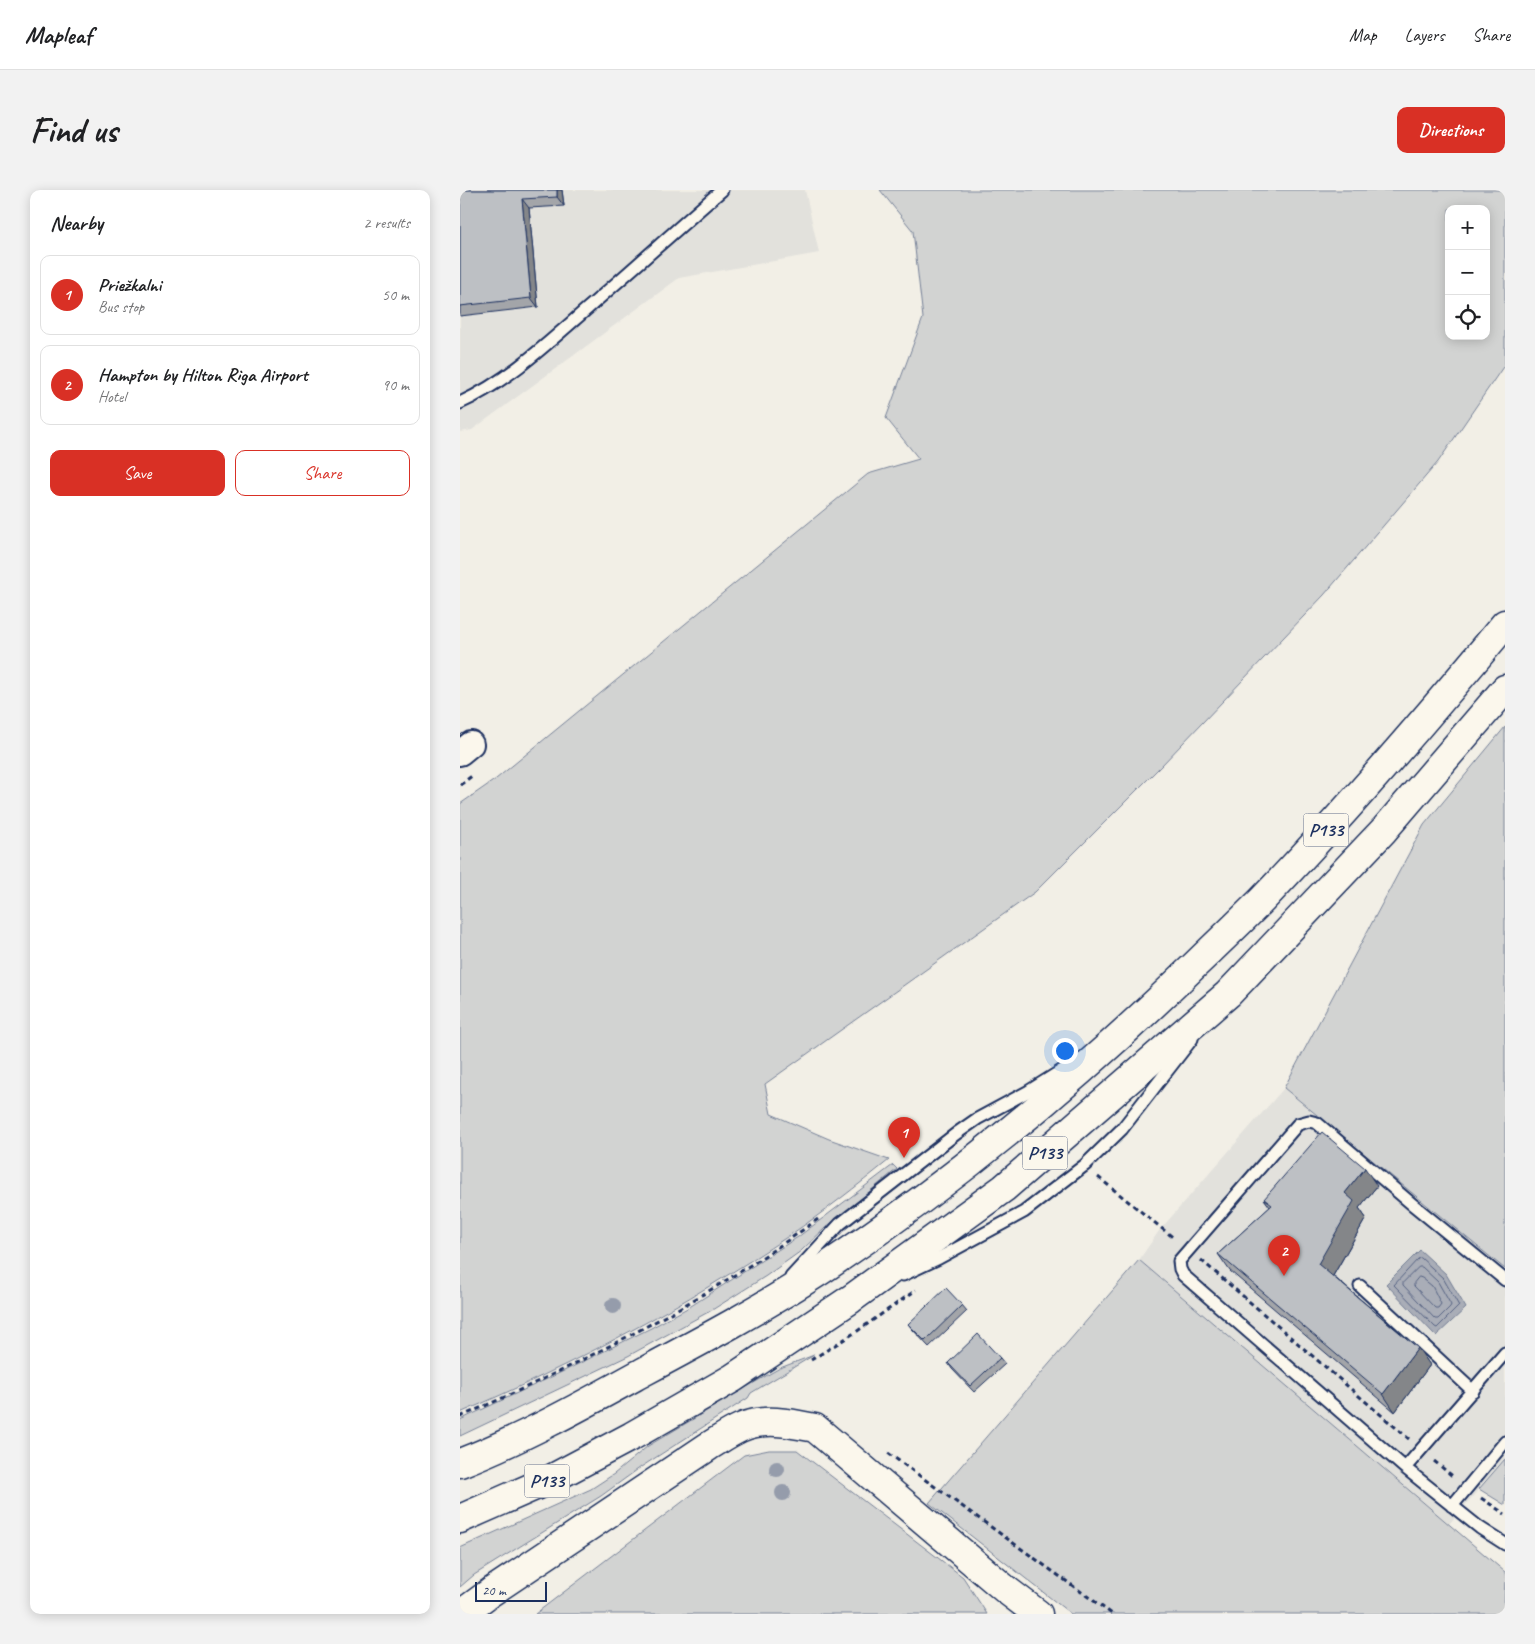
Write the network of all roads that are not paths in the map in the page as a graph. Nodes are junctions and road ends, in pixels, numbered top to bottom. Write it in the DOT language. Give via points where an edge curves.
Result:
graph roads {
  1 [pos="722,190"];
  2 [pos="460,403"];
  3 [pos="1505,624"];
  4 [pos="1505,689"];
  5 [pos="1505,1280"];
  6 [pos="1360,1286"];
  7 [pos="1505,1354"];
  8 [pos="1473,1391"];
  9 [pos="1505,1442"];
  10 [pos="460,1463"];
  11 [pos="1405,1468"];
  12 [pos="1452,1506"];
  13 [pos="460,1519"];
  14 [pos="1505,1544"];
  15 [pos="461,1614"];
  16 [pos="1038,1614"];
  1 -- 2 [label="lane" via="545,346 511,373"];
  3 -- 10 [label="main road, P133" via="1369,783 1261,901 1134,1025 978,1157 819,1272 714,1334 556,1420"];
  4 -- 13 [label="main road, P133" via="1384,830 1228,994 1004,1188 851,1299 733,1378 551,1479"];
  5 -- 11 [label="lane" via="1317,1123 1309,1120 1298,1124 1180,1261 1183,1275"];
  6 -- 8 [label="lane"];
  7 -- 8 [label="lane"];
  8 -- 11 [label="lane"];
  9 -- 12 [label="lane"];
  11 -- 12 [label="lane"];
  12 -- 14 [label="lane"];
  15 -- 16 [label="main road" via="709,1446 742,1427 763,1422 787,1422 815,1428"];
}
